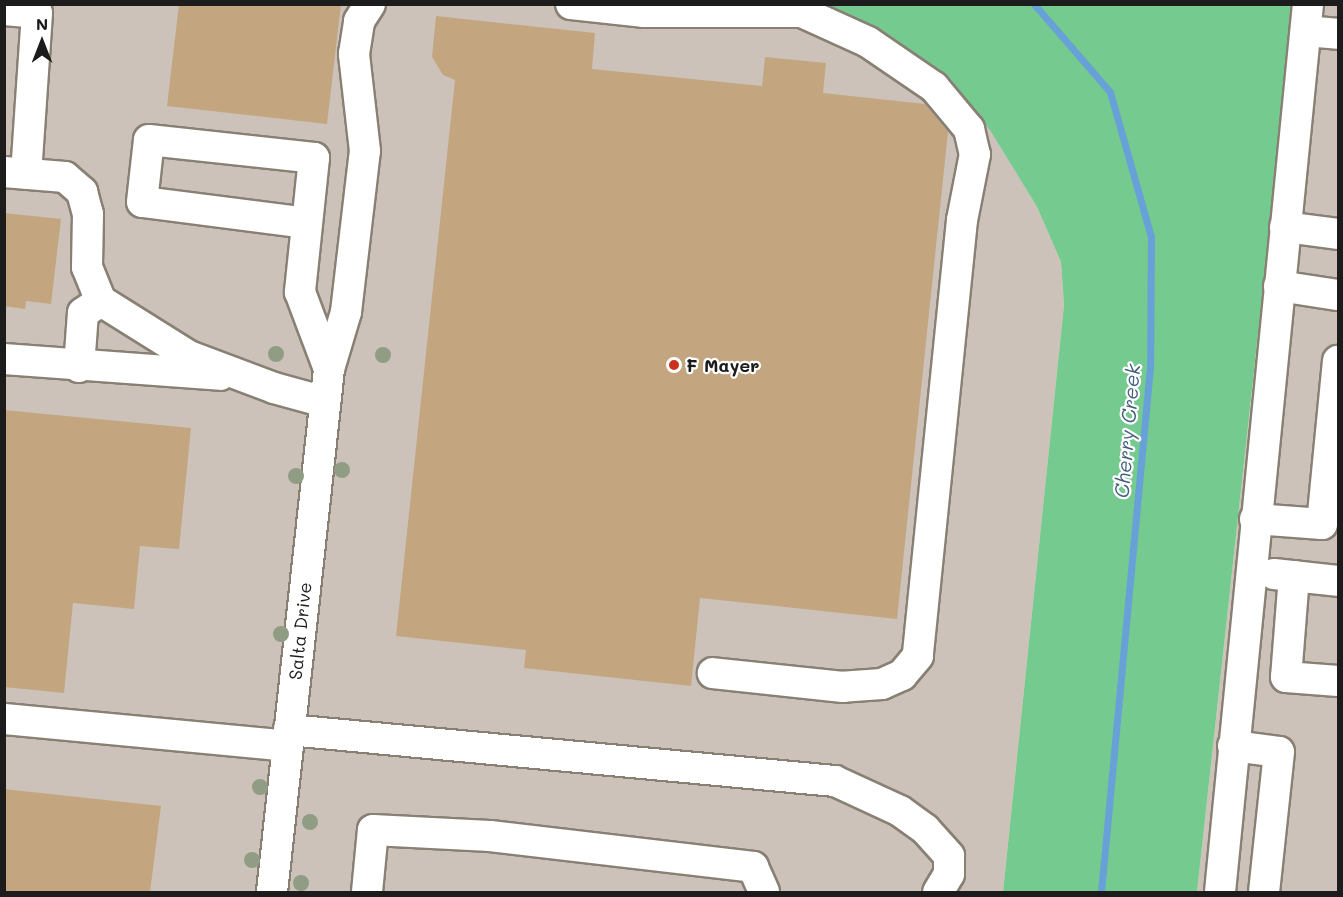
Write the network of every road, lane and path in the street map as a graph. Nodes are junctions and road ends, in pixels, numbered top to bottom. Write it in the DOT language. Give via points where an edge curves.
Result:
graph roads {
  1 [pos="370,4"];
  2 [pos="571,4"];
  3 [pos="4,10"];
  4 [pos="1307,18"];
  5 [pos="1338,34"];
  6 [pos="15,173"];
  7 [pos="307,223"];
  8 [pos="1285,227"];
  9 [pos="1338,234"];
  10 [pos="1279,286"];
  11 [pos="1338,295"];
  12 [pos="101,301"];
  13 [pos="4,359"];
  14 [pos="1338,361"];
  15 [pos="79,367"];
  16 [pos="329,369"];
  17 [pos="238,375"];
  18 [pos="325,402"];
  19 [pos="1255,519"];
  20 [pos="1250,571"];
  21 [pos="1294,576"];
  22 [pos="1338,581"];
  23 [pos="713,674"];
  24 [pos="1338,681"];
  25 [pos="4,719"];
  26 [pos="288,738"];
  27 [pos="1233,746"];
  28 [pos="949,886"];
  29 [pos="272,892"];
  30 [pos="367,892"];
  31 [pos="764,892"];
  32 [pos="1220,892"];
  33 [pos="1264,892"];
  1 -- 16 [label="street, Salta Drive" via="359,21 354,54 365,151 346,312"];
  2 -- 23 [label="street" via="643,12 802,12 868,42 934,87 969,129 975,154 962,220 918,656 902,675 882,684 843,687"];
  3 -- 6 [label="street" via="37,13"];
  4 -- 5 [label="street"];
  4 -- 8 [label="street"];
  6 -- 12 [label="street" via="65,177 82,192 88,214 87,267"];
  7 -- 7 [label="street" via="142,202 149,140 314,158"];
  7 -- 16 [label="street" via="300,292"];
  8 -- 9 [label="street"];
  8 -- 10 [label="street"];
  10 -- 11 [label="street"];
  10 -- 19 [label="street"];
  12 -- 15 [label="street" via="83,313"];
  12 -- 17 [label="street" via="189,356"];
  13 -- 15 [label="street"];
  14 -- 19 [label="street" via="1322,524"];
  15 -- 17 [label="street" via="195,376"];
  16 -- 18 [label="street, Salta Drive"];
  17 -- 18 [label="street"];
  18 -- 26 [label="street, Salta Drive"];
  19 -- 20 [label="street"];
  20 -- 21 [label="street"];
  20 -- 27 [label="street"];
  21 -- 22 [label="street"];
  21 -- 24 [label="street" via="1286,677"];
  25 -- 26 [label="street"];
  26 -- 28 [label="street" via="835,781 900,811 925,829 949,856"];
  26 -- 29 [label="street, Salta Drive"];
  27 -- 32 [label="street"];
  27 -- 33 [label="street" via="1279,753"];
  30 -- 31 [label="street" via="374,830 490,836 753,867"];
}
